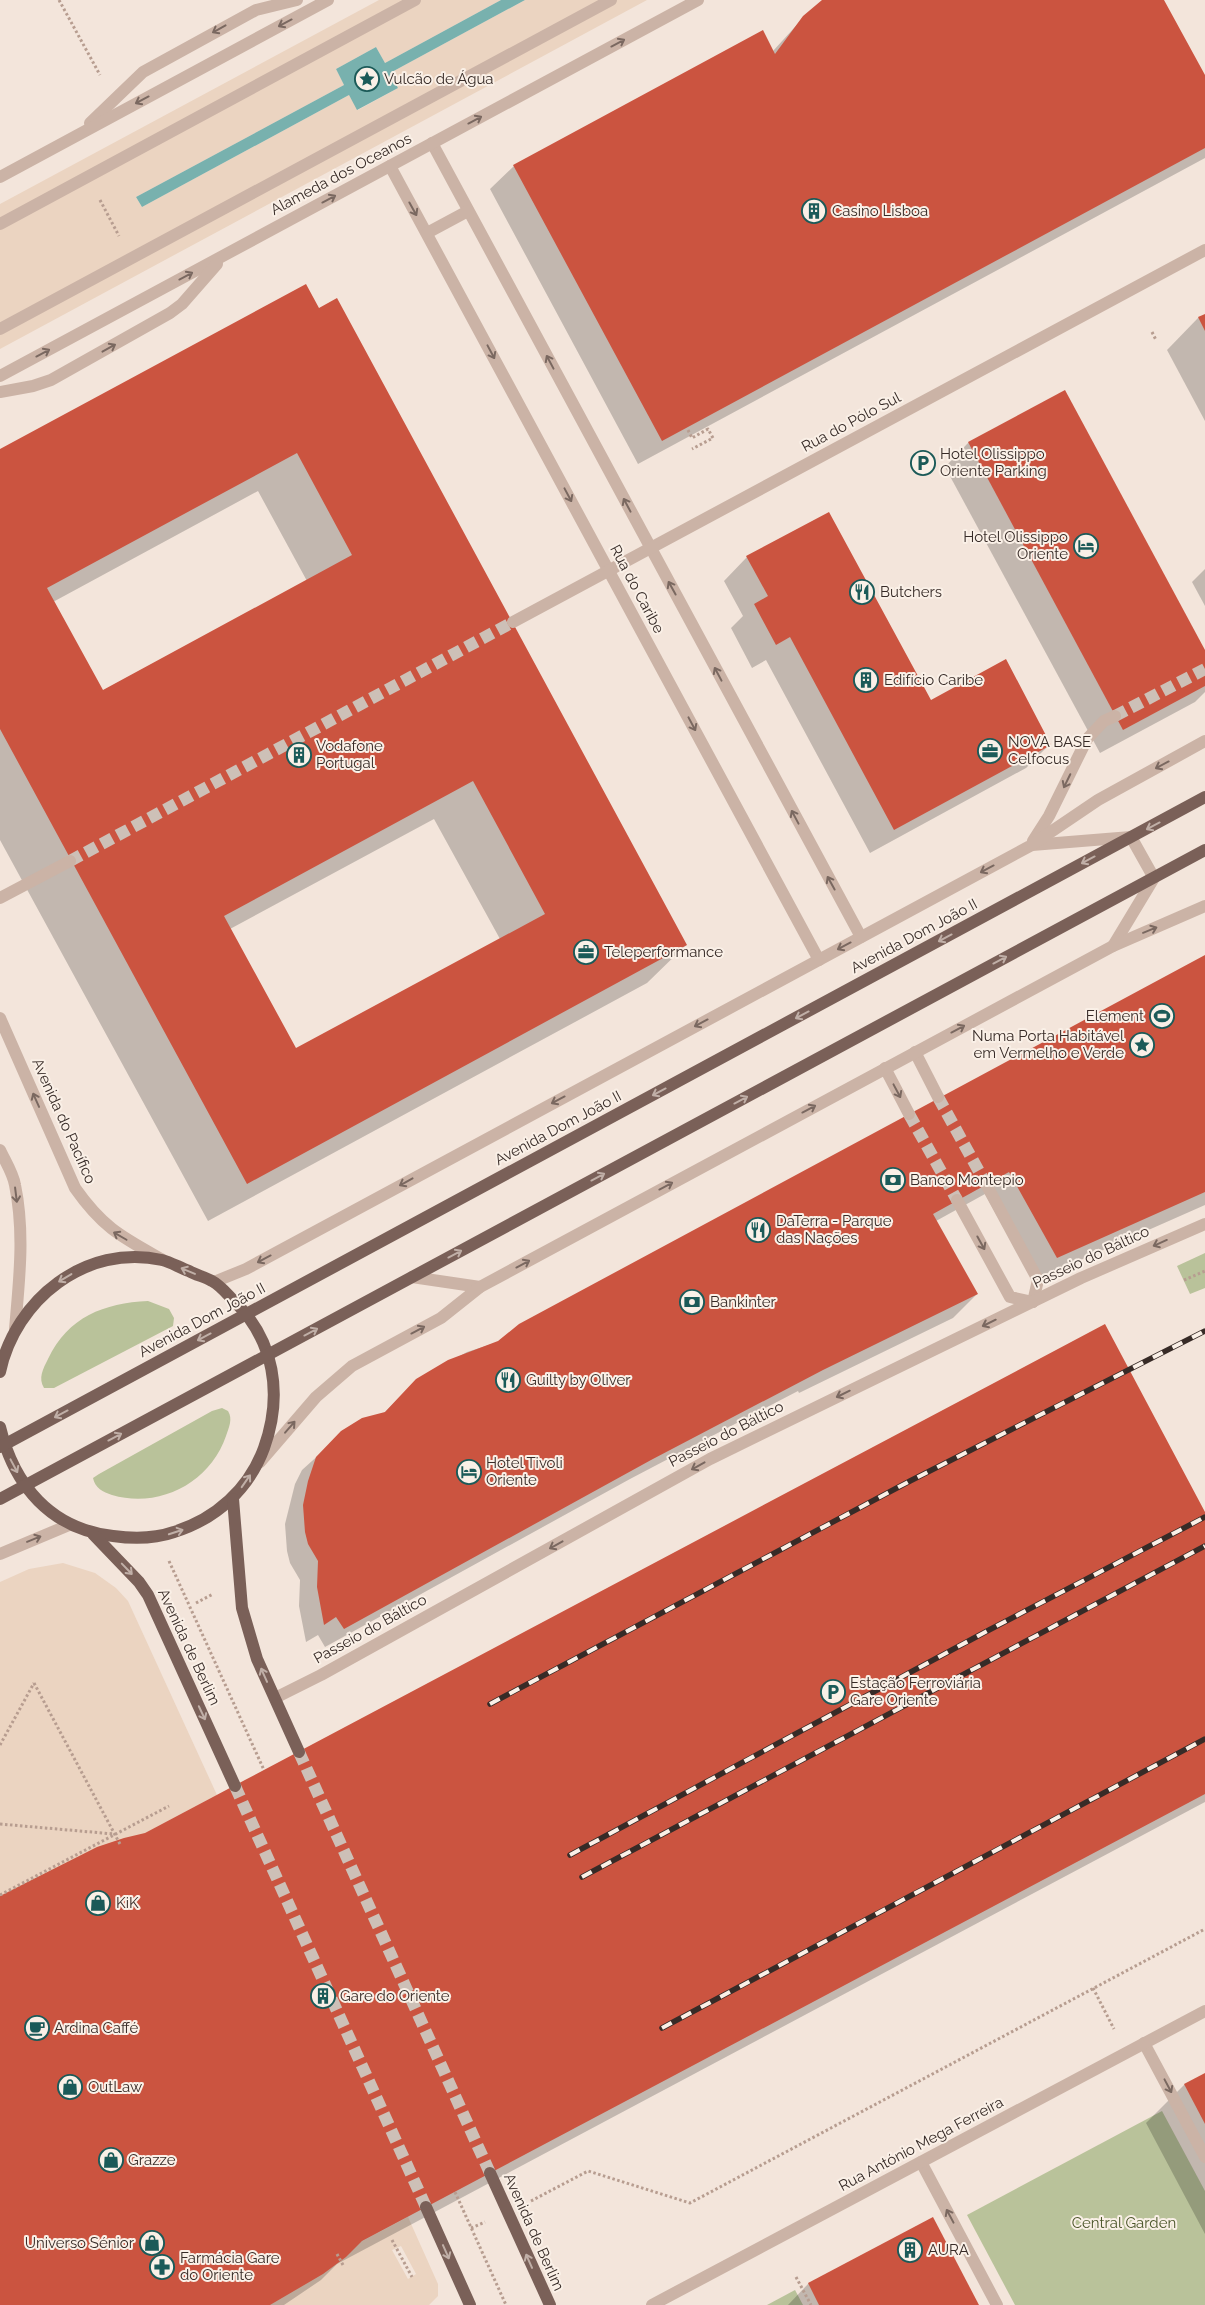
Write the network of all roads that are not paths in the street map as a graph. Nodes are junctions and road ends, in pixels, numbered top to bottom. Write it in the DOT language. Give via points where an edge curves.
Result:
graph roads {
  1 [pos="297,0"];
  2 [pos="328,0"];
  3 [pos="415,0"];
  4 [pos="611,0"];
  5 [pos="698,0"];
  6 [pos="77,136"];
  7 [pos="432,143"];
  8 [pos="390,166"];
  9 [pos="0,177"];
  10 [pos="468,211"];
  11 [pos="0,224"];
  12 [pos="427,233"];
  13 [pos="1205,250"];
  14 [pos="231,252"];
  15 [pos="0,329"];
  16 [pos="0,376"];
  17 [pos="0,392"];
  18 [pos="650,548"];
  19 [pos="609,571"];
  20 [pos="513,622"];
  21 [pos="1115,716"];
  22 [pos="1205,742"];
  23 [pos="1205,797"];
  24 [pos="1131,837"];
  25 [pos="1030,846"];
  26 [pos="1205,850"];
  27 [pos="70,861"];
  28 [pos="1154,878"];
  29 [pos="0,898"];
  30 [pos="1205,906"];
  31 [pos="861,937"];
  32 [pos="1113,946"];
  33 [pos="819,960"];
  34 [pos="0,1018"];
  35 [pos="915,1052"];
  36 [pos="885,1068"];
  37 [pos="938,1097"];
  38 [pos="909,1114"];
  39 [pos="0,1150"];
  40 [pos="986,1184"];
  41 [pos="957,1200"];
  42 [pos="1205,1224"];
  43 [pos="163,1260"];
  44 [pos="412,1277"];
  45 [pos="214,1282"];
  46 [pos="480,1287"];
  47 [pos="1033,1302"];
  48 [pos="247,1314"];
  49 [pos="14,1329"];
  50 [pos="268,1355"];
  51 [pos="2,1359"];
  52 [pos="0,1372"];
  53 [pos="0,1427"];
  54 [pos="2,1446"];
  55 [pos="258,1464"];
  56 [pos="26,1485"];
  57 [pos="0,1499"];
  58 [pos="233,1499"];
  59 [pos="69,1525"];
  60 [pos="94,1534"];
  61 [pos="0,1554"];
  62 [pos="275,1698"];
  63 [pos="299,1752"];
  64 [pos="235,1786"];
  65 [pos="1205,2011"];
  66 [pos="1144,2044"];
  67 [pos="1205,2157"];
  68 [pos="922,2162"];
  69 [pos="490,2173"];
  70 [pos="426,2207"];
  71 [pos="470,2305"];
  72 [pos="550,2305"];
  73 [pos="652,2305"];
  74 [pos="998,2305"];
  1 -- 6 [label="street, one-way" via="256,10 143,72"];
  2 -- 6 [label="street, one-way"];
  3 -- 11 [label="street"];
  4 -- 15 [label="street, Alameda dos Oceanos"];
  7 -- 5 [label="street, Alameda dos Oceanos, one-way"];
  6 -- 9 [label="street"];
  7 -- 8 [label="street, Alameda dos Oceanos"];
  7 -- 10 [label="street, Rua do Caribe"];
  8 -- 12 [label="street, Rua do Caribe, one-way"];
  14 -- 8 [label="street, Alameda dos Oceanos, one-way"];
  10 -- 12 [label="street"];
  18 -- 10 [label="street, Rua do Caribe, one-way"];
  12 -- 19 [label="street, Rua do Caribe, one-way"];
  13 -- 18 [label="street, Rua do Pólo Sul"];
  16 -- 14 [label="street, Alameda dos Oceanos, one-way"];
  17 -- 14 [label="street, one-way" via="51,380 161,320 182,304 207,272"];
  18 -- 19 [label="street, Rua do Pólo Sul"];
  31 -- 18 [label="street, Rua do Caribe, one-way"];
  19 -- 20 [label="street, Rua do Pólo Sul"];
  19 -- 33 [label="street, Rua do Caribe, one-way"];
  21 -- 25 [label="street, one-way" via="1104,721 1087,739 1049,816"];
  22 -- 25 [label="street, Avenida Dom João II, one-way" via="1098,800"];
  23 -- 24 [label="main road, Avenida Dom João II, one-way"];
  24 -- 25 [label="street, Avenida Dom João II"];
  24 -- 28 [label="street"];
  24 -- 48 [label="main road, Avenida Dom João II, one-way"];
  25 -- 31 [label="street, Avenida Dom João II, one-way"];
  26 -- 28 [label="main road"];
  27 -- 29 [label="street"];
  28 -- 32 [label="street"];
  44 -- 28 [label="main road, one-way"];
  32 -- 30 [label="street, one-way"];
  31 -- 33 [label="street, Avenida Dom João II, one-way"];
  35 -- 32 [label="street, one-way"];
  33 -- 45 [label="street, Avenida Dom João II, one-way" via="255,1264"];
  43 -- 34 [label="street, Avenida do Pacífico, one-way" via="112,1231 91,1211 75,1188"];
  35 -- 36 [label="street"];
  35 -- 37 [label="street"];
  36 -- 38 [label="street, one-way"];
  46 -- 36 [label="street, one-way"];
  39 -- 49 [label="street, one-way" via="15,1184 19,1218 20,1268"];
  40 -- 47 [label="street" via="1038,1280"];
  41 -- 47 [label="street, one-way" via="1010,1297"];
  42 -- 47 [label="street, Passeio do Báltico, one-way"];
  45 -- 43 [label="main road, one-way"];
  43 -- 49 [label="main road, one-way" via="133,1258 107,1261 77,1271 55,1284"];
  44 -- 46 [label="street"];
  50 -- 44 [label="main road, one-way"];
  45 -- 48 [label="main road"];
  55 -- 46 [label="street, one-way" via="316,1397 352,1366 441,1318"];
  47 -- 62 [label="street, Passeio do Báltico, one-way" via="710,1459"];
  48 -- 50 [label="main road"];
  48 -- 54 [label="main road, Avenida Dom João II, one-way"];
  49 -- 51 [label="main road"];
  50 -- 55 [label="main road" via="275,1390 272,1424"];
  56 -- 50 [label="main road, one-way"];
  51 -- 52 [label="main road"];
  53 -- 54 [label="main road"];
  54 -- 56 [label="main road, one-way"];
  58 -- 55 [label="main road, one-way"];
  56 -- 57 [label="main road"];
  56 -- 59 [label="main road" via="46,1510"];
  60 -- 58 [label="main road, one-way" via="132,1539 160,1537 195,1526"];
  62 -- 58 [label="main road, one-way" via="257,1659 242,1608"];
  59 -- 60 [label="main road"];
  61 -- 59 [label="street, one-way"];
  60 -- 64 [label="main road, Avenida de Berlim, one-way" via="148,1595"];
  62 -- 63 [label="main road"];
  65 -- 66 [label="street, Rua António Mega Ferreira"];
  66 -- 67 [label="street, one-way"];
  66 -- 68 [label="street, Rua António Mega Ferreira"];
  68 -- 73 [label="street, Rua António Mega Ferreira"];
  74 -- 68 [label="street, one-way"];
  72 -- 69 [label="main road, Avenida de Berlim, one-way"];
  70 -- 71 [label="main road, one-way"];
}
